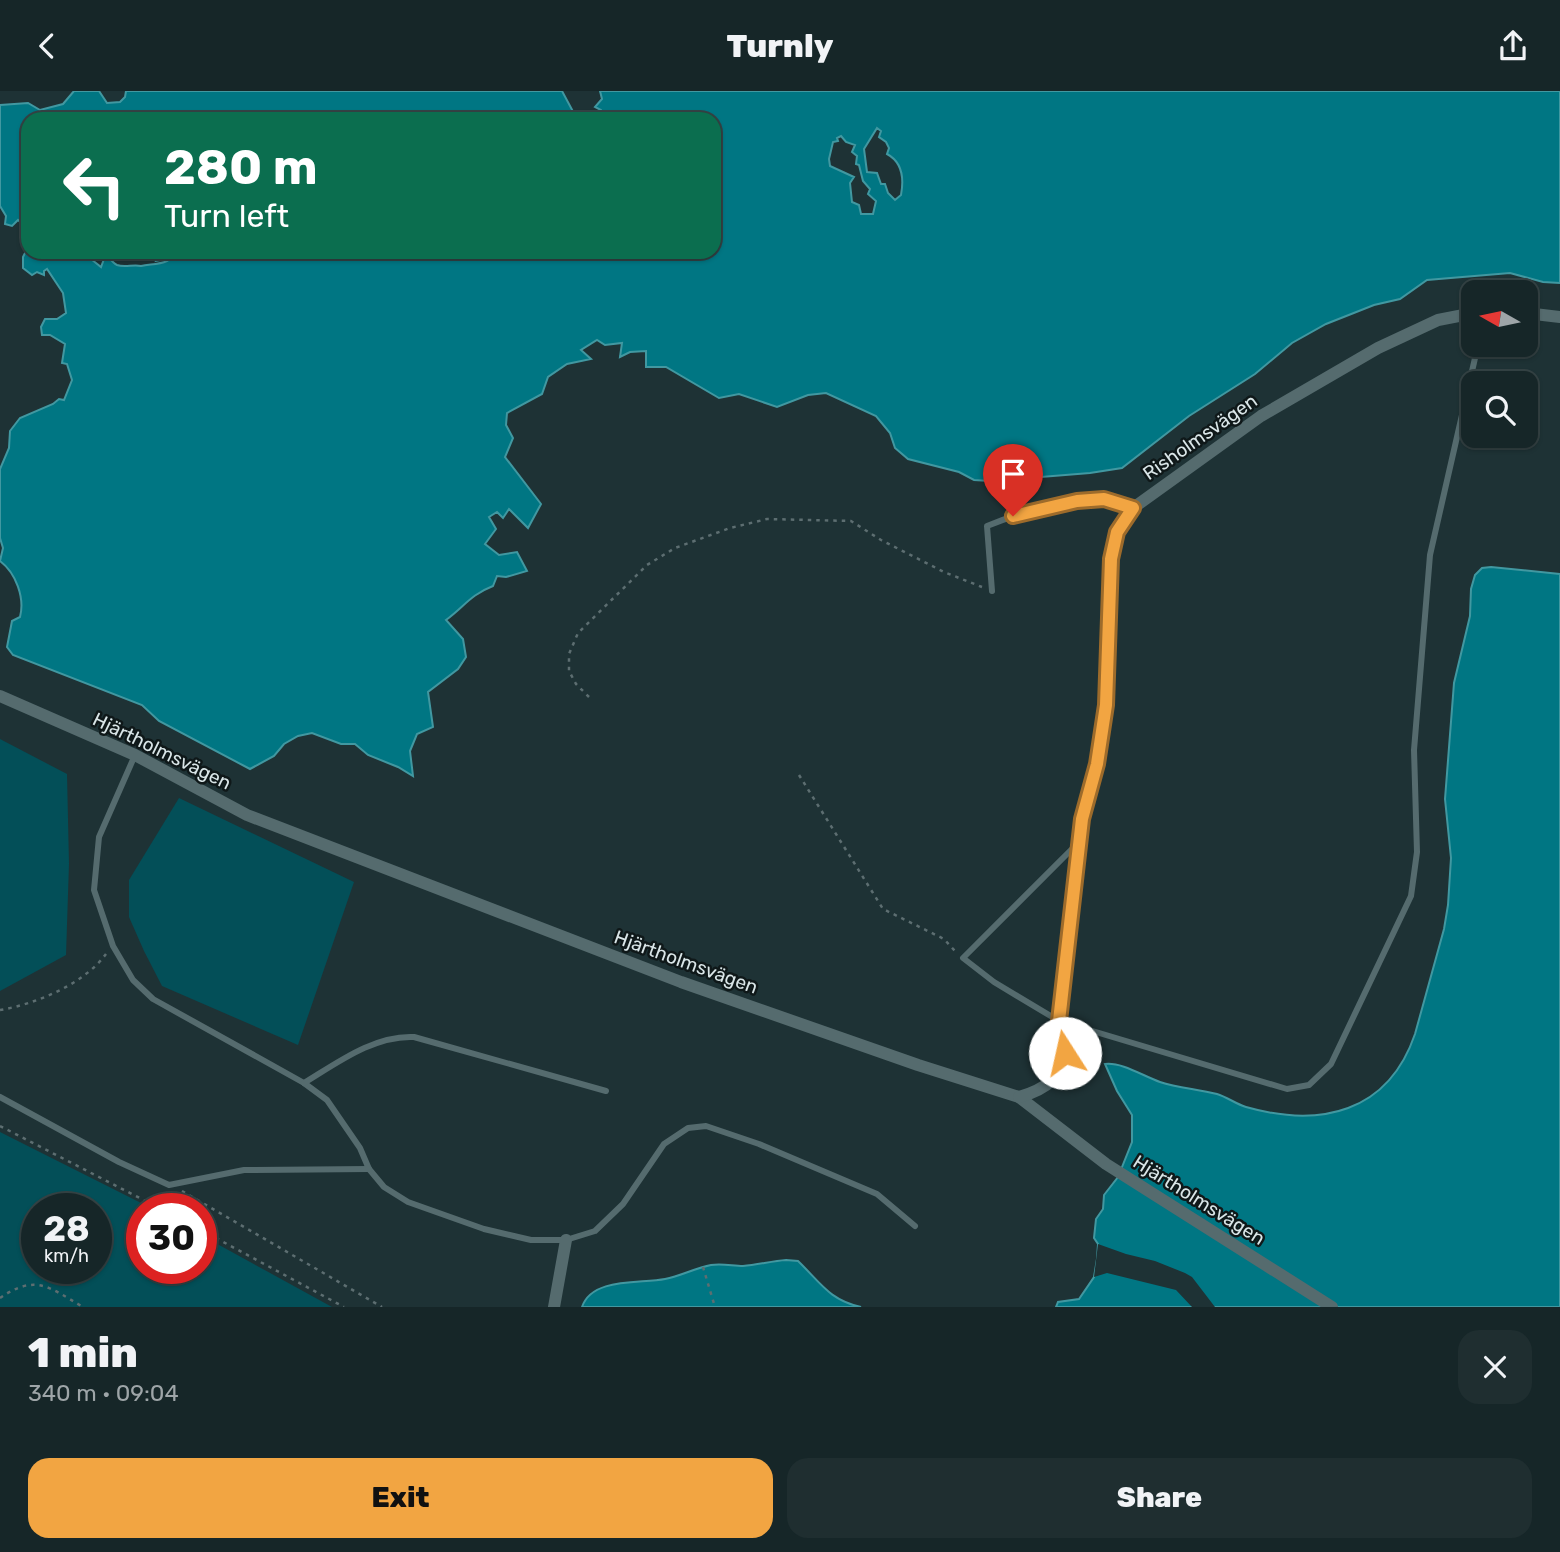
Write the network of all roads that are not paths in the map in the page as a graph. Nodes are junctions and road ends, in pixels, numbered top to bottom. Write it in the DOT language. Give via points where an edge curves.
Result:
graph roads {
  1 [pos="1538,314"];
  2 [pos="1461,316"];
  3 [pos="1560,317"];
  4 [pos="1475,357"];
  5 [pos="1133,508"];
  6 [pos="992,591"];
  7 [pos="0,696"];
  8 [pos="135,755"];
  9 [pos="1079,841"];
  10 [pos="1059,1021"];
  11 [pos="304,1083"];
  12 [pos="606,1091"];
  13 [pos="0,1097"];
  14 [pos="1020,1097"];
  15 [pos="369,1169"];
  16 [pos="915,1226"];
  17 [pos="566,1240"];
  18 [pos="555,1307"];
  19 [pos="1332,1307"];
  1 -- 3 [label="street"];
  2 -- 5 [label="street, Risholmsvägen" via="1438,320 1378,348 1261,416"];
  4 -- 10 [label="lane" via="1430,555 1414,750 1417,852 1411,895 1331,1064 1309,1085 1287,1089"];
  5 -- 6 [label="lane" via="1104,499 1077,501 988,526"];
  5 -- 9 [label="street, Risholmsvägen" via="1117,532 1111,559 1106,705"];
  7 -- 8 [label="street, Hjärtholmsvägen"];
  8 -- 11 [label="lane" via="99,837 94,890 113,946 133,980 153,999"];
  8 -- 14 [label="street, Hjärtholmsvägen" via="247,815 681,982"];
  9 -- 10 [label="street, Risholmsvägen"];
  9 -- 10 [label="lane" via="963,958"];
  10 -- 14 [label="street, Risholmsvägen" via="1065,1053 1055,1077 1039,1092"];
  11 -- 12 [label="lane" via="352,1054 398,1036"];
  11 -- 15 [label="lane" via="327,1100 360,1147"];
  13 -- 15 [label="lane" via="169,1185 244,1170"];
  14 -- 19 [label="street, Hjärtholmsvägen" via="1106,1164"];
  15 -- 17 [label="lane" via="384,1187 408,1202 496,1232 531,1240"];
  16 -- 17 [label="lane" via="877,1194 706,1126 688,1128 664,1145 623,1204 594,1231"];
  17 -- 18 [label="street"];
}
